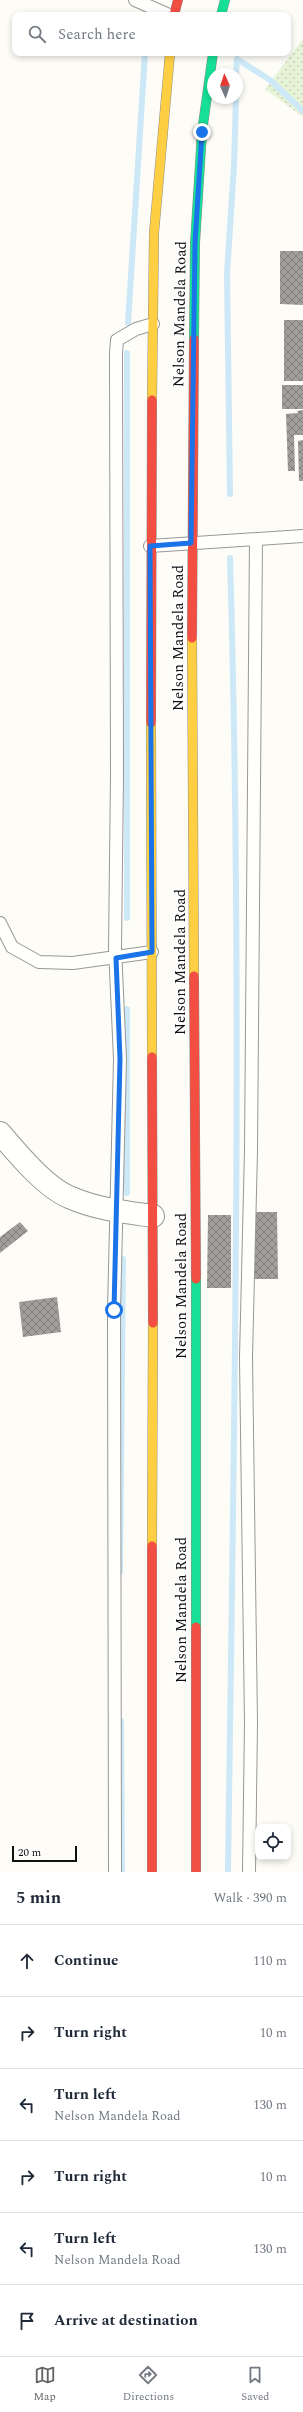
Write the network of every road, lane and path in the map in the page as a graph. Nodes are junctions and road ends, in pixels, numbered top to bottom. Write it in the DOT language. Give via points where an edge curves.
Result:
graph roads {
  1 [pos="135,0"];
  2 [pos="178,0"];
  3 [pos="225,0"];
  4 [pos="162,12"];
  5 [pos="175,12"];
  6 [pos="222,12"];
  7 [pos="170,56"];
  8 [pos="213,56"];
  9 [pos="152,324"];
  10 [pos="303,536"];
  11 [pos="256,539"];
  12 [pos="191,543"];
  13 [pos="150,546"];
  14 [pos="0,923"];
  15 [pos="152,952"];
  16 [pos="116,958"];
  17 [pos="0,1133"];
  18 [pos="117,1210"];
  19 [pos="152,1216"];
  20 [pos="115,1872"];
  21 [pos="152,1872"];
  22 [pos="196,1872"];
  23 [pos="249,1872"];
  1 -- 4 [label="lane"];
  2 -- 5 [label="main road"];
  3 -- 6 [label="main road"];
  7 -- 9 [label="main road, Nelson Mandela Road" via="154,233"];
  8 -- 12 [label="main road, Nelson Mandela Road" via="202,132 195,243"];
  9 -- 13 [label="main road, Nelson Mandela Road"];
  9 -- 16 [label="lane" via="136,329 117,340 116,354"];
  10 -- 11 [label="lane"];
  11 -- 12 [label="lane"];
  11 -- 23 [label="lane" via="251,1142 246,1358 251,1723"];
  12 -- 13 [label="lane"];
  12 -- 22 [label="main road, Nelson Mandela Road" via="196,1204"];
  13 -- 15 [label="main road, Nelson Mandela Road"];
  14 -- 16 [label="lane" via="12,946 39,962 72,963"];
  15 -- 16 [label="lane"];
  15 -- 19 [label="main road, Nelson Mandela Road"];
  16 -- 18 [label="lane" via="120,1059"];
  17 -- 18 [label="street" via="30,1168 68,1197 100,1208"];
  18 -- 19 [label="street"];
  18 -- 20 [label="lane" via="114,1318"];
  19 -- 21 [label="main road, Nelson Mandela Road"];
}
